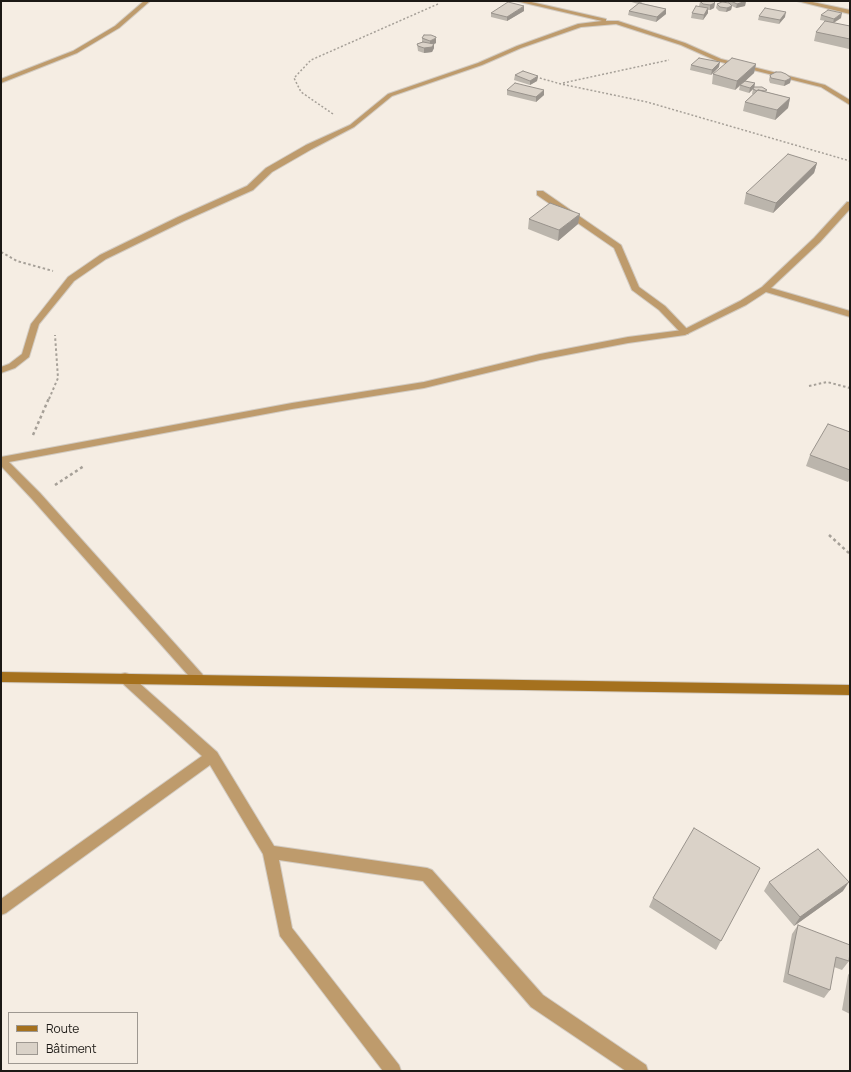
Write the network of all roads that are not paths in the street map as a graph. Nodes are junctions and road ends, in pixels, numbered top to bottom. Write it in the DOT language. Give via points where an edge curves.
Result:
graph roads {
  1 [pos="147,1"];
  2 [pos="519,1"];
  3 [pos="800,1"];
  4 [pos="850,12"];
  5 [pos="616,22"];
  6 [pos="1,81"];
  7 [pos="850,103"];
  8 [pos="540,193"];
  9 [pos="850,204"];
  10 [pos="765,289"];
  11 [pos="850,314"];
  12 [pos="685,332"];
  13 [pos="1,370"];
  14 [pos="1,460"];
  15 [pos="1,678"];
  16 [pos="125,678"];
  17 [pos="199,679"];
  18 [pos="850,690"];
  19 [pos="212,756"];
  20 [pos="270,852"];
  21 [pos="1,908"];
  22 [pos="393,1071"];
  23 [pos="640,1071"];
  1 -- 6 [label="street" via="117,27 75,52"];
  2 -- 5 [label="street"];
  3 -- 4 [label="street"];
  5 -- 7 [label="street" via="682,44 719,60 823,86"];
  5 -- 13 [label="street" via="580,25 480,64 390,95 352,126 269,170 250,188 103,257 71,279 35,324 26,355 12,366"];
  8 -- 12 [label="street" via="618,247 635,288 662,308"];
  9 -- 10 [label="street" via="817,240"];
  10 -- 11 [label="street"];
  10 -- 12 [label="street"];
  12 -- 14 [label="street" via="540,357 424,385"];
  14 -- 17 [label="street"];
  15 -- 16 [label="main road"];
  16 -- 17 [label="main road"];
  16 -- 19 [label="street"];
  17 -- 18 [label="main road"];
  19 -- 20 [label="street"];
  19 -- 21 [label="street"];
  20 -- 22 [label="street" via="285,930"];
  20 -- 23 [label="street" via="427,875 538,1001"];
}
